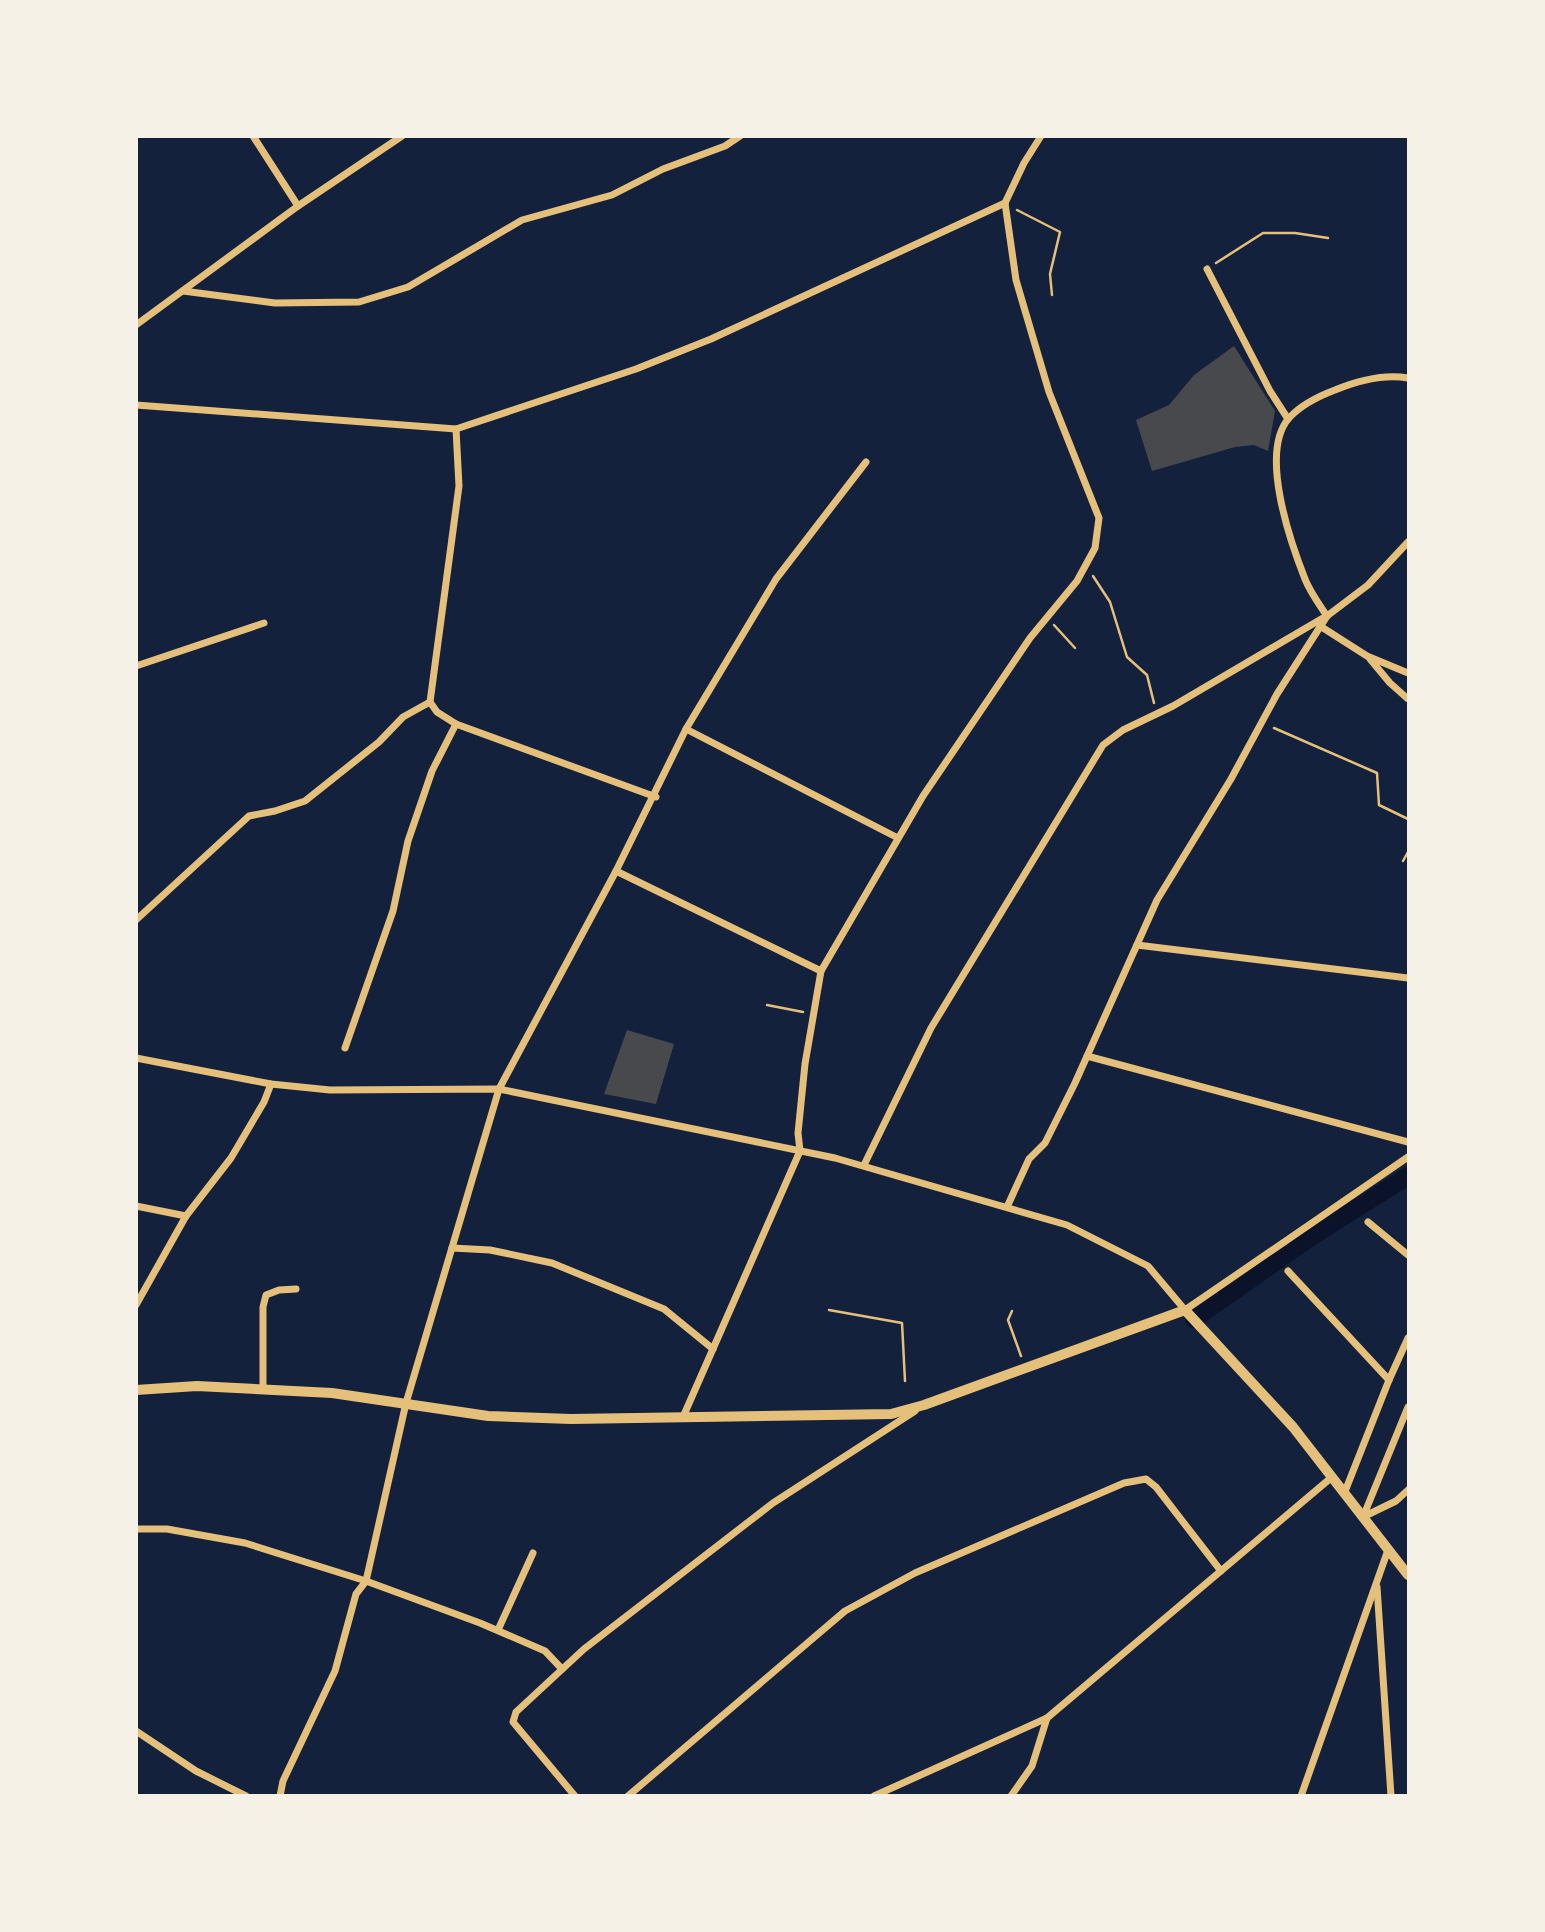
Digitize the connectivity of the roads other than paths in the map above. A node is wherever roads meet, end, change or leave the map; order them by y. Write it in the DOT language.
graph roads {
  1 [pos="253,136"];
  2 [pos="402,136"];
  3 [pos="740,136"];
  4 [pos="1041,136"];
  5 [pos="1005,203"];
  6 [pos="298,206"];
  7 [pos="1207,269"];
  8 [pos="183,291"];
  9 [pos="136,325"];
  10 [pos="1409,378"];
  11 [pos="136,405"];
  12 [pos="1288,419"];
  13 [pos="456,429"];
  14 [pos="866,462"];
  15 [pos="1409,542"];
  16 [pos="1327,616"];
  17 [pos="264,623"];
  18 [pos="1320,625"];
  19 [pos="1367,656"];
  20 [pos="136,666"];
  21 [pos="1409,673"];
  22 [pos="1409,699"];
  23 [pos="430,702"];
  24 [pos="456,724"];
  25 [pos="686,729"];
  26 [pos="657,797"];
  27 [pos="898,838"];
  28 [pos="616,871"];
  29 [pos="136,920"];
  30 [pos="1137,945"];
  31 [pos="821,971"];
  32 [pos="1409,978"];
  33 [pos="345,1048"];
  34 [pos="1087,1056"];
  35 [pos="136,1058"];
  36 [pos="271,1084"];
  37 [pos="499,1088"];
  38 [pos="1409,1142"];
  39 [pos="800,1151"];
  40 [pos="1409,1157"];
  41 [pos="864,1166"];
  42 [pos="136,1206"];
  43 [pos="1007,1207"];
  44 [pos="186,1216"];
  45 [pos="1368,1222"];
  46 [pos="452,1248"];
  47 [pos="1409,1255"];
  48 [pos="1288,1271"];
  49 [pos="296,1289"];
  50 [pos="136,1305"];
  51 [pos="1185,1310"];
  52 [pos="1409,1338"];
  53 [pos="713,1349"];
  54 [pos="1389,1380"];
  55 [pos="263,1389"];
  56 [pos="136,1390"];
  57 [pos="406,1404"];
  58 [pos="924,1405"];
  59 [pos="1409,1406"];
  60 [pos="683,1417"];
  61 [pos="1332,1477"];
  62 [pos="1409,1490"];
  63 [pos="1344,1494"];
  64 [pos="1363,1517"];
  65 [pos="136,1529"];
  66 [pos="1388,1550"];
  67 [pos="533,1553"];
  68 [pos="1221,1571"];
  69 [pos="1409,1575"];
  70 [pos="366,1581"];
  71 [pos="1377,1581"];
  72 [pos="498,1630"];
  73 [pos="562,1668"];
  74 [pos="1047,1718"];
  75 [pos="136,1731"];
  76 [pos="246,1796"];
  77 [pos="280,1796"];
  78 [pos="575,1796"];
  79 [pos="628,1796"];
  80 [pos="874,1796"];
  81 [pos="1011,1796"];
  82 [pos="1301,1796"];
  83 [pos="1391,1796"];
  1 -- 6 [label="street"];
  2 -- 6 [label="street"];
  3 -- 8 [label="street"];
  4 -- 5 [label="street"];
  5 -- 13 [label="street"];
  5 -- 27 [label="street"];
  6 -- 8 [label="street"];
  7 -- 12 [label="street"];
  8 -- 9 [label="street"];
  10 -- 12 [label="street"];
  11 -- 13 [label="street"];
  12 -- 16 [label="street"];
  13 -- 23 [label="street"];
  14 -- 25 [label="street"];
  15 -- 16 [label="street"];
  16 -- 18 [label="street"];
  16 -- 41 [label="street"];
  17 -- 20 [label="street"];
  18 -- 19 [label="street"];
  18 -- 30 [label="street"];
  19 -- 21 [label="street"];
  19 -- 22 [label="street"];
  23 -- 24 [label="street"];
  23 -- 29 [label="street"];
  24 -- 26 [label="street"];
  24 -- 33 [label="street"];
  25 -- 27 [label="street"];
  25 -- 28 [label="street"];
  27 -- 31 [label="street"];
  28 -- 31 [label="street"];
  28 -- 37 [label="street"];
  30 -- 32 [label="street"];
  30 -- 34 [label="street"];
  31 -- 39 [label="street"];
  34 -- 38 [label="street"];
  34 -- 43 [label="street"];
  35 -- 36 [label="street"];
  36 -- 37 [label="street"];
  36 -- 44 [label="street"];
  37 -- 39 [label="street"];
  37 -- 46 [label="street"];
  39 -- 41 [label="street"];
  39 -- 53 [label="street"];
  40 -- 51 [label="street"];
  41 -- 43 [label="street"];
  42 -- 44 [label="street"];
  43 -- 51 [label="street"];
  44 -- 50 [label="street"];
  45 -- 47 [label="street"];
  46 -- 53 [label="street"];
  46 -- 57 [label="street"];
  48 -- 54 [label="street"];
  49 -- 55 [label="street"];
  51 -- 58 [label="main road"];
  51 -- 61 [label="main road"];
  52 -- 54 [label="street"];
  53 -- 60 [label="street"];
  54 -- 63 [label="street"];
  55 -- 56 [label="main road"];
  55 -- 57 [label="main road"];
  57 -- 60 [label="main road"];
  57 -- 70 [label="street"];
  58 -- 60 [label="main road"];
  58 -- 73 [label="street"];
  59 -- 64 [label="street"];
  61 -- 63 [label="main road"];
  61 -- 68 [label="street"];
  62 -- 64 [label="street"];
  63 -- 64 [label="main road"];
  64 -- 66 [label="main road"];
  65 -- 70 [label="street"];
  66 -- 69 [label="main road"];
  66 -- 71 [label="street"];
  67 -- 72 [label="street"];
  68 -- 74 [label="street"];
  68 -- 79 [label="street"];
  70 -- 72 [label="street"];
  70 -- 77 [label="street"];
  71 -- 82 [label="street"];
  71 -- 83 [label="street"];
  72 -- 73 [label="street"];
  73 -- 78 [label="street"];
  74 -- 80 [label="street"];
  74 -- 81 [label="street"];
  75 -- 76 [label="street"];
}
